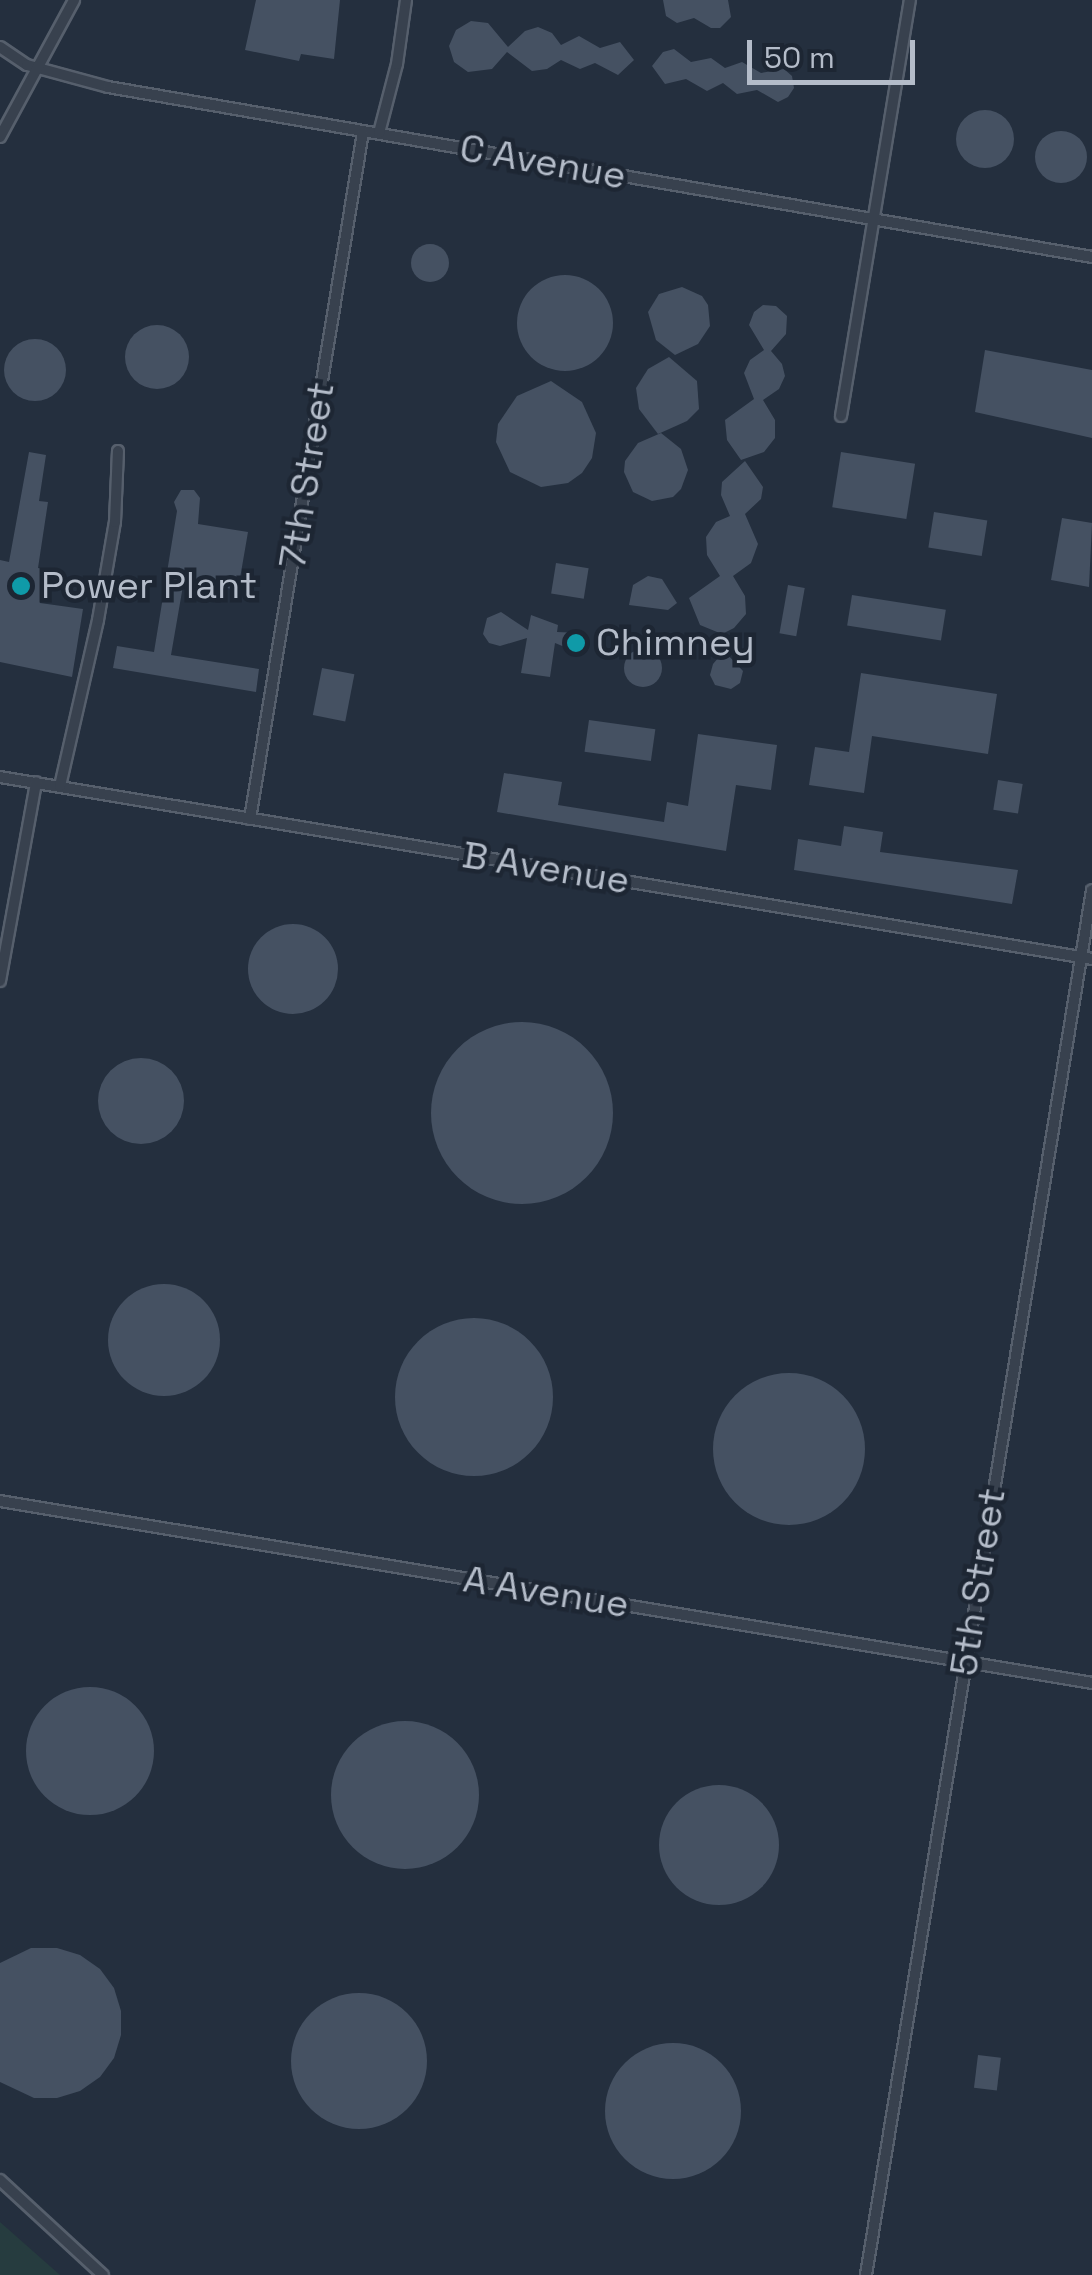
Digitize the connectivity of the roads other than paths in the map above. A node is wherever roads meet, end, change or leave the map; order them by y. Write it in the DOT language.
graph roads {
  1 [pos="74,0"];
  2 [pos="406,0"];
  3 [pos="910,0"];
  4 [pos="0,47"];
  5 [pos="37,68"];
  6 [pos="364,132"];
  7 [pos="380,133"];
  8 [pos="0,138"];
  9 [pos="873,220"];
  10 [pos="1092,256"];
  11 [pos="841,416"];
  12 [pos="118,451"];
  13 [pos="0,776"];
  14 [pos="36,782"];
  15 [pos="60,786"];
  16 [pos="250,819"];
  17 [pos="1092,890"];
  18 [pos="1087,958"];
  19 [pos="0,981"];
  20 [pos="0,1501"];
  21 [pos="964,1662"];
  22 [pos="1092,1683"];
  23 [pos="0,2180"];
  24 [pos="103,2275"];
  25 [pos="866,2275"];
  1 -- 5 [label="lane"];
  2 -- 7 [label="lane"];
  3 -- 9 [label="lane"];
  4 -- 5 [label="lane, C Avenue"];
  5 -- 6 [label="lane, C Avenue"];
  5 -- 8 [label="lane"];
  6 -- 7 [label="lane, C Avenue"];
  6 -- 16 [label="lane, 7th Street"];
  7 -- 9 [label="lane, C Avenue"];
  9 -- 10 [label="lane, C Avenue"];
  9 -- 11 [label="lane"];
  12 -- 15 [label="lane"];
  13 -- 14 [label="lane, B Avenue"];
  14 -- 15 [label="lane, B Avenue"];
  14 -- 19 [label="lane"];
  15 -- 16 [label="lane, B Avenue"];
  16 -- 18 [label="lane, B Avenue"];
  17 -- 18 [label="lane, 5th Street"];
  18 -- 21 [label="lane, 5th Street"];
  20 -- 21 [label="lane, A Avenue"];
  21 -- 22 [label="lane, A Avenue"];
  21 -- 25 [label="lane, 5th Street"];
  23 -- 24 [label="lane"];
}
